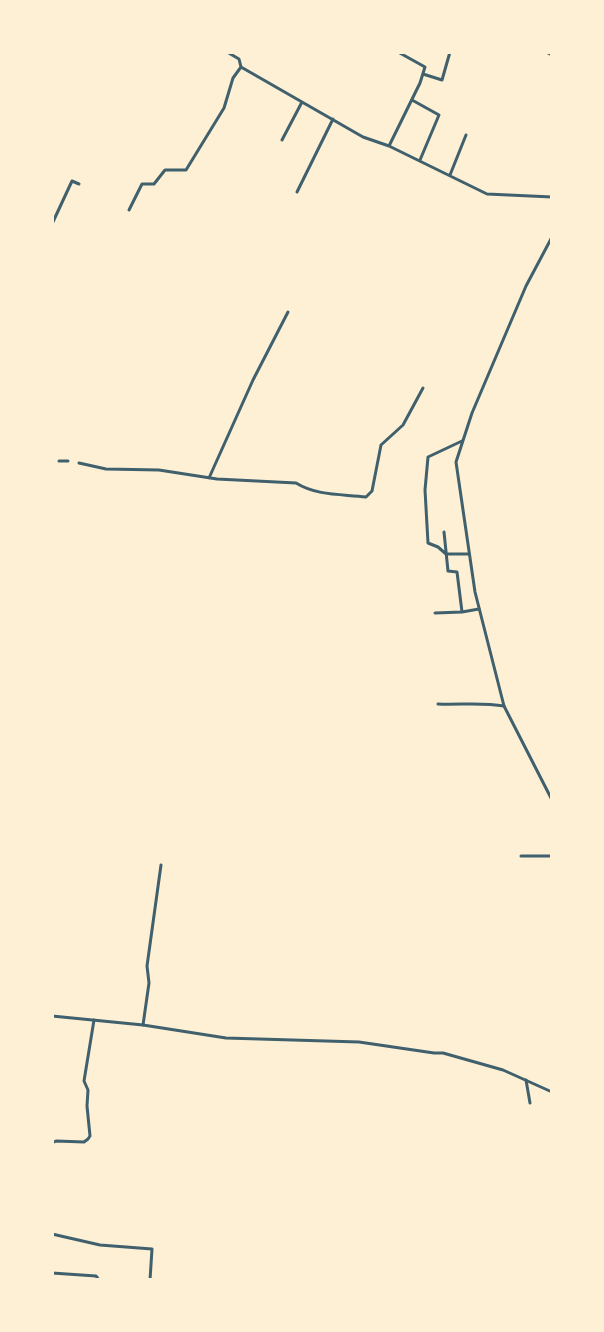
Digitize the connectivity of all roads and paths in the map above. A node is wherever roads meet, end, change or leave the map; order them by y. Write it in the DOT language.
graph roads {
  1 [pos="227,52"];
  2 [pos="398,52"];
  3 [pos="450,52"];
  4 [pos="546,52"];
  5 [pos="552,56"];
  6 [pos="241,67"];
  7 [pos="423,74"];
  8 [pos="412,100"];
  9 [pos="302,102"];
  10 [pos="333,119"];
  11 [pos="466,135"];
  12 [pos="282,140"];
  13 [pos="389,146"];
  14 [pos="420,160"];
  15 [pos="450,175"];
  16 [pos="79,184"];
  17 [pos="297,192"];
  18 [pos="552,197"];
  19 [pos="129,210"];
  20 [pos="52,224"];
  21 [pos="552,237"];
  22 [pos="288,312"];
  23 [pos="423,388"];
  24 [pos="462,441"];
  25 [pos="59,461"];
  26 [pos="68,461"];
  27 [pos="79,463"];
  28 [pos="209,478"];
  29 [pos="444,532"];
  30 [pos="446,554"];
  31 [pos="469,554"];
  32 [pos="479,609"];
  33 [pos="462,612"];
  34 [pos="435,614"];
  35 [pos="438,704"];
  36 [pos="504,706"];
  37 [pos="552,800"];
  38 [pos="521,856"];
  39 [pos="552,856"];
  40 [pos="161,865"];
  41 [pos="52,1016"];
  42 [pos="94,1020"];
  43 [pos="143,1025"];
  44 [pos="526,1080"];
  45 [pos="552,1092"];
  46 [pos="530,1103"];
  47 [pos="52,1143"];
  48 [pos="52,1234"];
  49 [pos="52,1273"];
  50 [pos="99,1280"];
  51 [pos="150,1280"];
  1 -- 6 [label="street"];
  2 -- 7 [label="street"];
  3 -- 7 [label="street"];
  4 -- 5 [label="street"];
  6 -- 9 [label="street"];
  6 -- 19 [label="street"];
  7 -- 8 [label="street"];
  8 -- 13 [label="street"];
  8 -- 14 [label="street"];
  9 -- 10 [label="street"];
  9 -- 12 [label="street"];
  10 -- 13 [label="street"];
  10 -- 17 [label="street"];
  11 -- 15 [label="street"];
  13 -- 14 [label="street"];
  14 -- 15 [label="street"];
  15 -- 18 [label="street"];
  16 -- 20 [label="street"];
  21 -- 24 [label="street"];
  22 -- 28 [label="street"];
  23 -- 28 [label="street"];
  24 -- 30 [label="street"];
  24 -- 31 [label="street"];
  25 -- 26 [label="street"];
  27 -- 28 [label="street"];
  29 -- 30 [label="street"];
  30 -- 31 [label="street"];
  30 -- 33 [label="street"];
  31 -- 32 [label="street"];
  32 -- 33 [label="street"];
  32 -- 36 [label="street"];
  33 -- 34 [label="street"];
  35 -- 36 [label="street"];
  36 -- 37 [label="street"];
  38 -- 39 [label="street"];
  40 -- 43 [label="street"];
  41 -- 42 [label="street"];
  42 -- 43 [label="street"];
  42 -- 47 [label="street"];
  43 -- 44 [label="street"];
  44 -- 45 [label="street"];
  44 -- 46 [label="street"];
  48 -- 51 [label="street"];
  49 -- 50 [label="street"];
}
